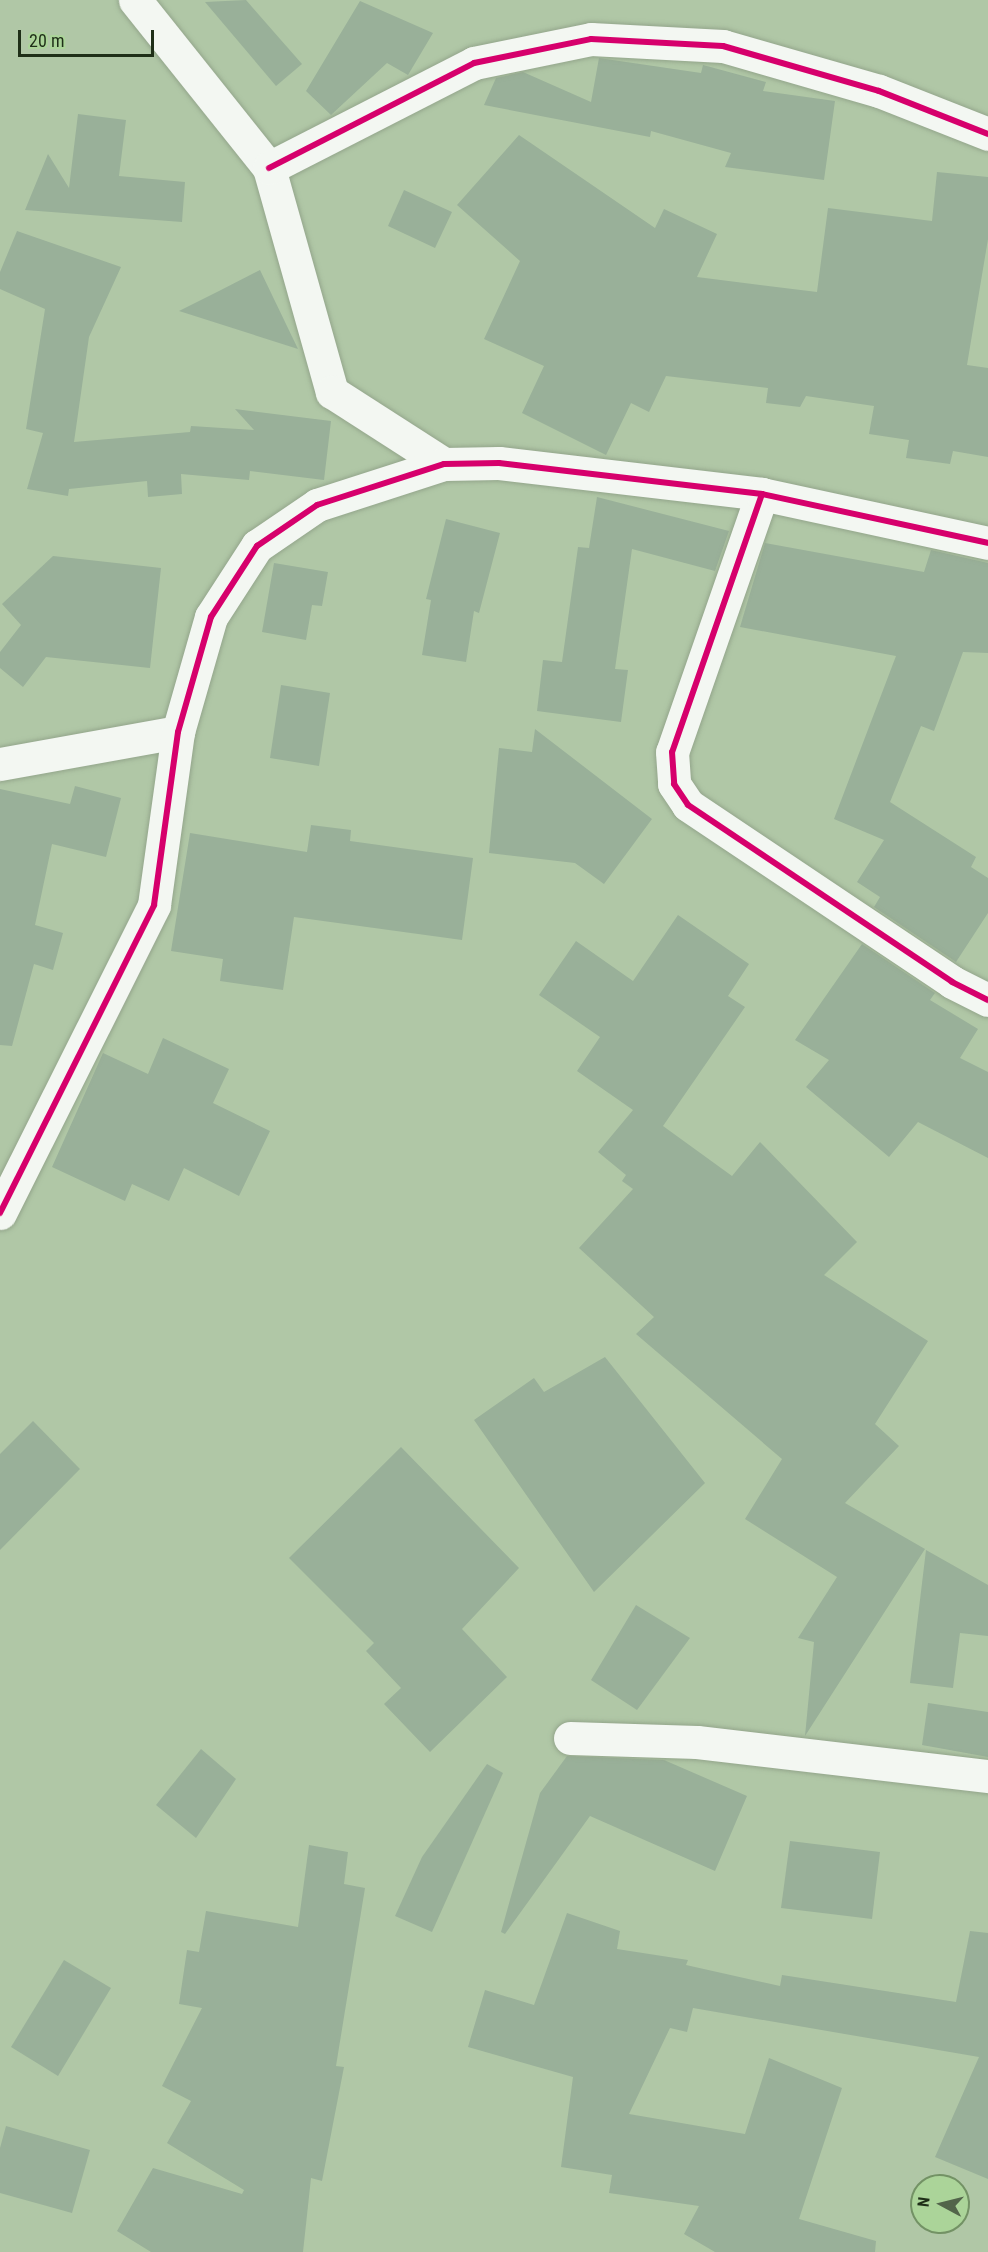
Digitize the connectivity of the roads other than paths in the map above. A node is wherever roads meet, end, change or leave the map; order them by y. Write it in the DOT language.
graph roads {
  1 [pos="135,0"];
  2 [pos="988,134"];
  3 [pos="269,168"];
  4 [pos="444,464"];
  5 [pos="762,494"];
  6 [pos="988,543"];
  7 [pos="177,732"];
  8 [pos="0,764"];
  9 [pos="988,1000"];
  10 [pos="0,1213"];
  11 [pos="570,1738"];
  12 [pos="988,1776"];
  1 -- 3 [label="street"];
  2 -- 3 [label="street"];
  3 -- 4 [label="street"];
  4 -- 5 [label="street"];
  4 -- 7 [label="street"];
  5 -- 6 [label="street"];
  5 -- 9 [label="street"];
  7 -- 8 [label="street"];
  7 -- 10 [label="street"];
  11 -- 12 [label="street"];
}
